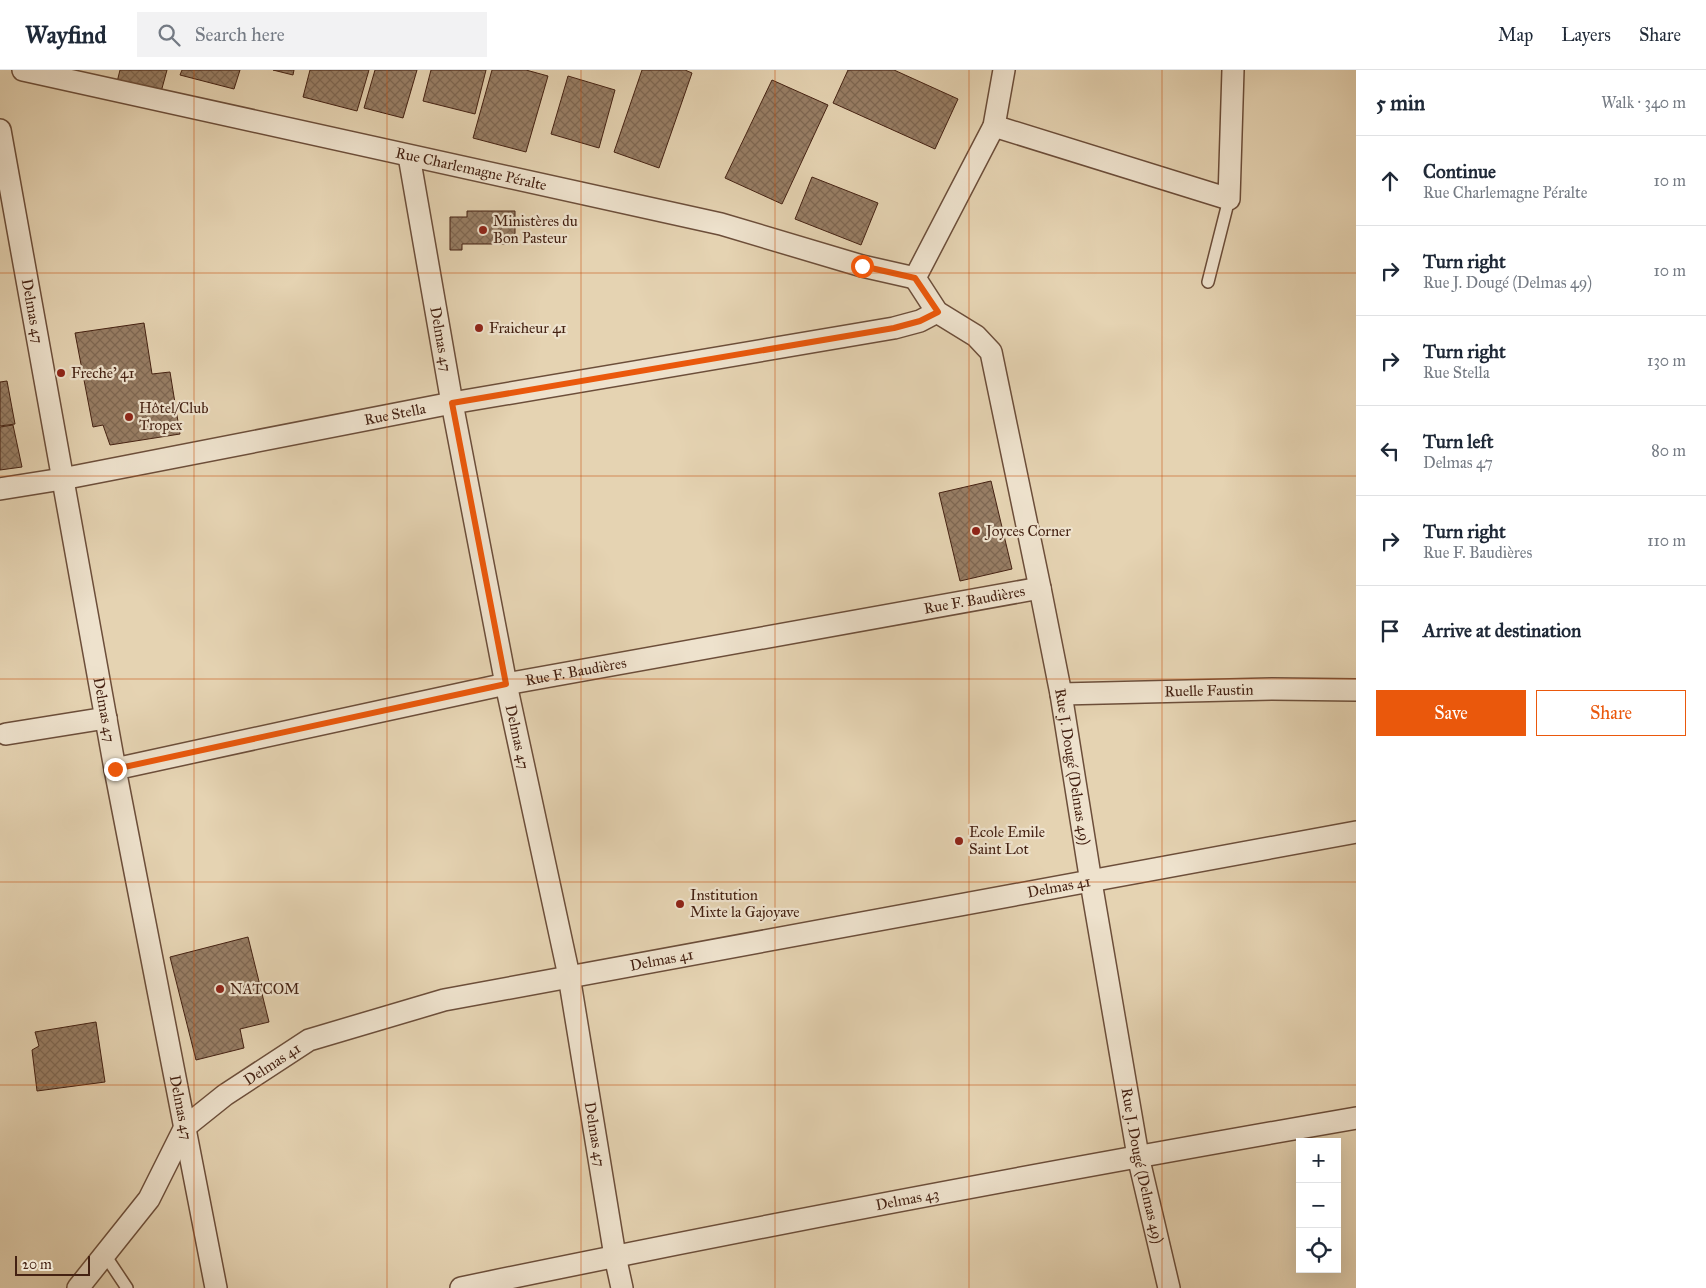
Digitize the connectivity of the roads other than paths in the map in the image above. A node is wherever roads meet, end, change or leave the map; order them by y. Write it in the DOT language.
graph roads {
  1 [pos="23,70"];
  2 [pos="1004,70"];
  3 [pos="1233,70"];
  4 [pos="994,126"];
  5 [pos="0,130"];
  6 [pos="409,156"];
  7 [pos="1229,198"];
  8 [pos="915,278"];
  9 [pos="1208,282"];
  10 [pos="938,312"];
  11 [pos="452,403"];
  12 [pos="62,479"];
  13 [pos="0,489"];
  14 [pos="1040,588"];
  15 [pos="506,684"];
  16 [pos="1356,690"];
  17 [pos="1061,694"];
  18 [pos="106,718"];
  19 [pos="6,734"];
  20 [pos="115,769"];
  21 [pos="1356,832"];
  22 [pos="1091,882"];
  23 [pos="569,976"];
  24 [pos="1356,1118"];
  25 [pos="186,1127"];
  26 [pos="1138,1156"];
  27 [pos="105,1255"];
  28 [pos="615,1256"];
  29 [pos="78,1288"];
  30 [pos="126,1288"];
  31 [pos="216,1288"];
  32 [pos="461,1288"];
  33 [pos="622,1288"];
  34 [pos="1169,1288"];
  1 -- 6 [label="street, Rue Charlemagne Péralte"];
  2 -- 4 [label="street"];
  3 -- 7 [label="street"];
  4 -- 7 [label="street"];
  4 -- 8 [label="street"];
  5 -- 12 [label="street, Delmas 47"];
  6 -- 8 [label="street, Rue Charlemagne Péralte"];
  6 -- 11 [label="street, Delmas 47"];
  7 -- 9 [label="lane"];
  8 -- 10 [label="street, Rue J. Dougé (Delmas 49)"];
  10 -- 11 [label="street, Rue Stella"];
  10 -- 14 [label="street, Rue J. Dougé (Delmas 49)"];
  11 -- 12 [label="street, Rue Stella"];
  11 -- 15 [label="street, Delmas 47"];
  12 -- 13 [label="street, Rue Stella"];
  12 -- 18 [label="street, Delmas 47"];
  14 -- 15 [label="street, Rue F. Baudières"];
  14 -- 17 [label="street, Rue J. Dougé (Delmas 49)"];
  15 -- 20 [label="street, Rue F. Baudières"];
  15 -- 23 [label="street, Delmas 47"];
  16 -- 17 [label="street, Ruelle Faustin"];
  17 -- 22 [label="street, Rue J. Dougé (Delmas 49)"];
  18 -- 19 [label="street"];
  18 -- 20 [label="street, Delmas 47"];
  20 -- 25 [label="street, Delmas 47"];
  21 -- 22 [label="street, Delmas 41"];
  22 -- 23 [label="street, Delmas 41"];
  22 -- 26 [label="street, Rue J. Dougé (Delmas 49)"];
  23 -- 25 [label="street, Delmas 41"];
  23 -- 28 [label="street, Delmas 47"];
  24 -- 26 [label="street, Delmas 43"];
  25 -- 27 [label="street, Delmas 41"];
  25 -- 31 [label="street, Delmas 47"];
  26 -- 28 [label="street, Delmas 43"];
  26 -- 34 [label="street, Rue J. Dougé (Delmas 49)"];
  27 -- 29 [label="street, Delmas 41"];
  27 -- 30 [label="lane"];
  28 -- 32 [label="street, Delmas 43"];
  28 -- 33 [label="street, Delmas 47"];
}
